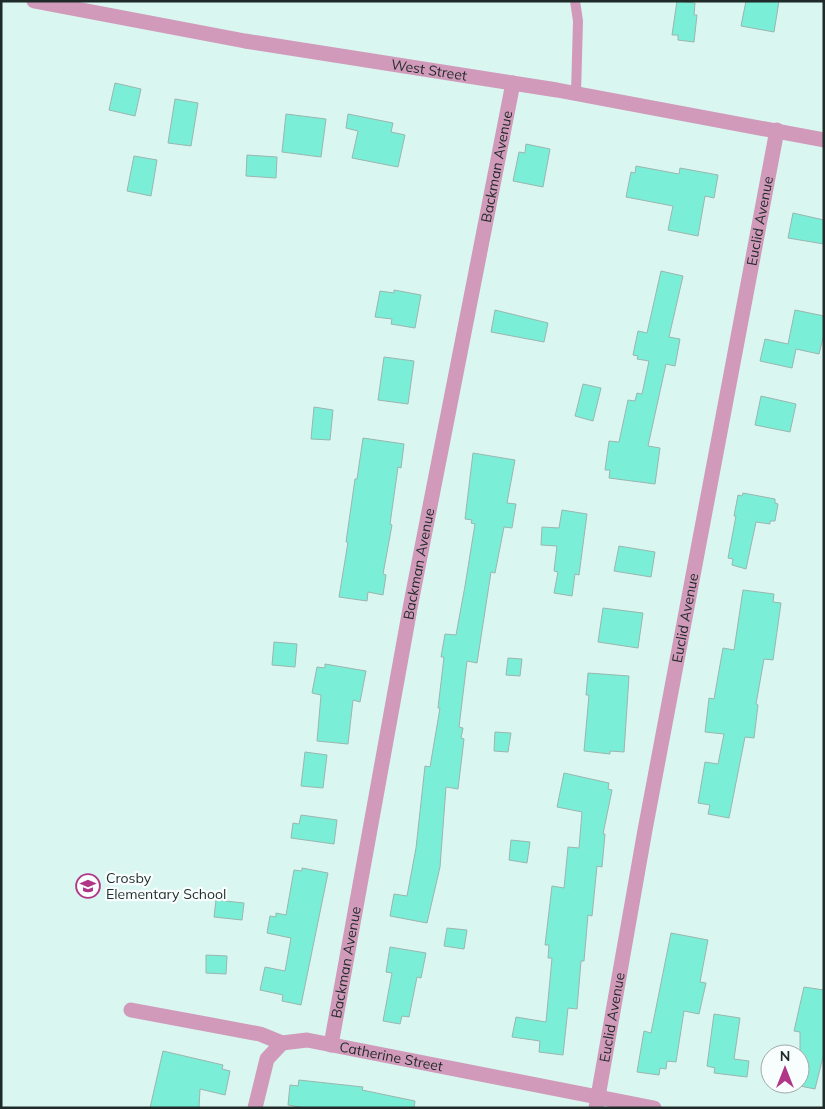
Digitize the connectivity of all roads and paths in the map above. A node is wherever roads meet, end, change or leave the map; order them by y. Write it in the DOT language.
graph roads {
  1 [pos="34,1"];
  2 [pos="575,1"];
  3 [pos="513,83"];
  4 [pos="576,93"];
  5 [pos="776,130"];
  6 [pos="824,140"];
  7 [pos="131,1010"];
  8 [pos="282,1043"];
  9 [pos="331,1045"];
  10 [pos="597,1103"];
  11 [pos="255,1108"];
  12 [pos="654,1108"];
  1 -- 3 [label="street, West Street"];
  2 -- 4 [label="lane"];
  3 -- 4 [label="street, West Street"];
  3 -- 9 [label="street, Backman Avenue"];
  4 -- 5 [label="street, West Street"];
  5 -- 6 [label="street, West Street"];
  5 -- 10 [label="street, Euclid Avenue"];
  7 -- 8 [label="street, Catherine Street"];
  8 -- 9 [label="street, Catherine Street"];
  8 -- 11 [label="street"];
  9 -- 10 [label="street, Catherine Street"];
  10 -- 12 [label="street, Catherine Street"];
}
